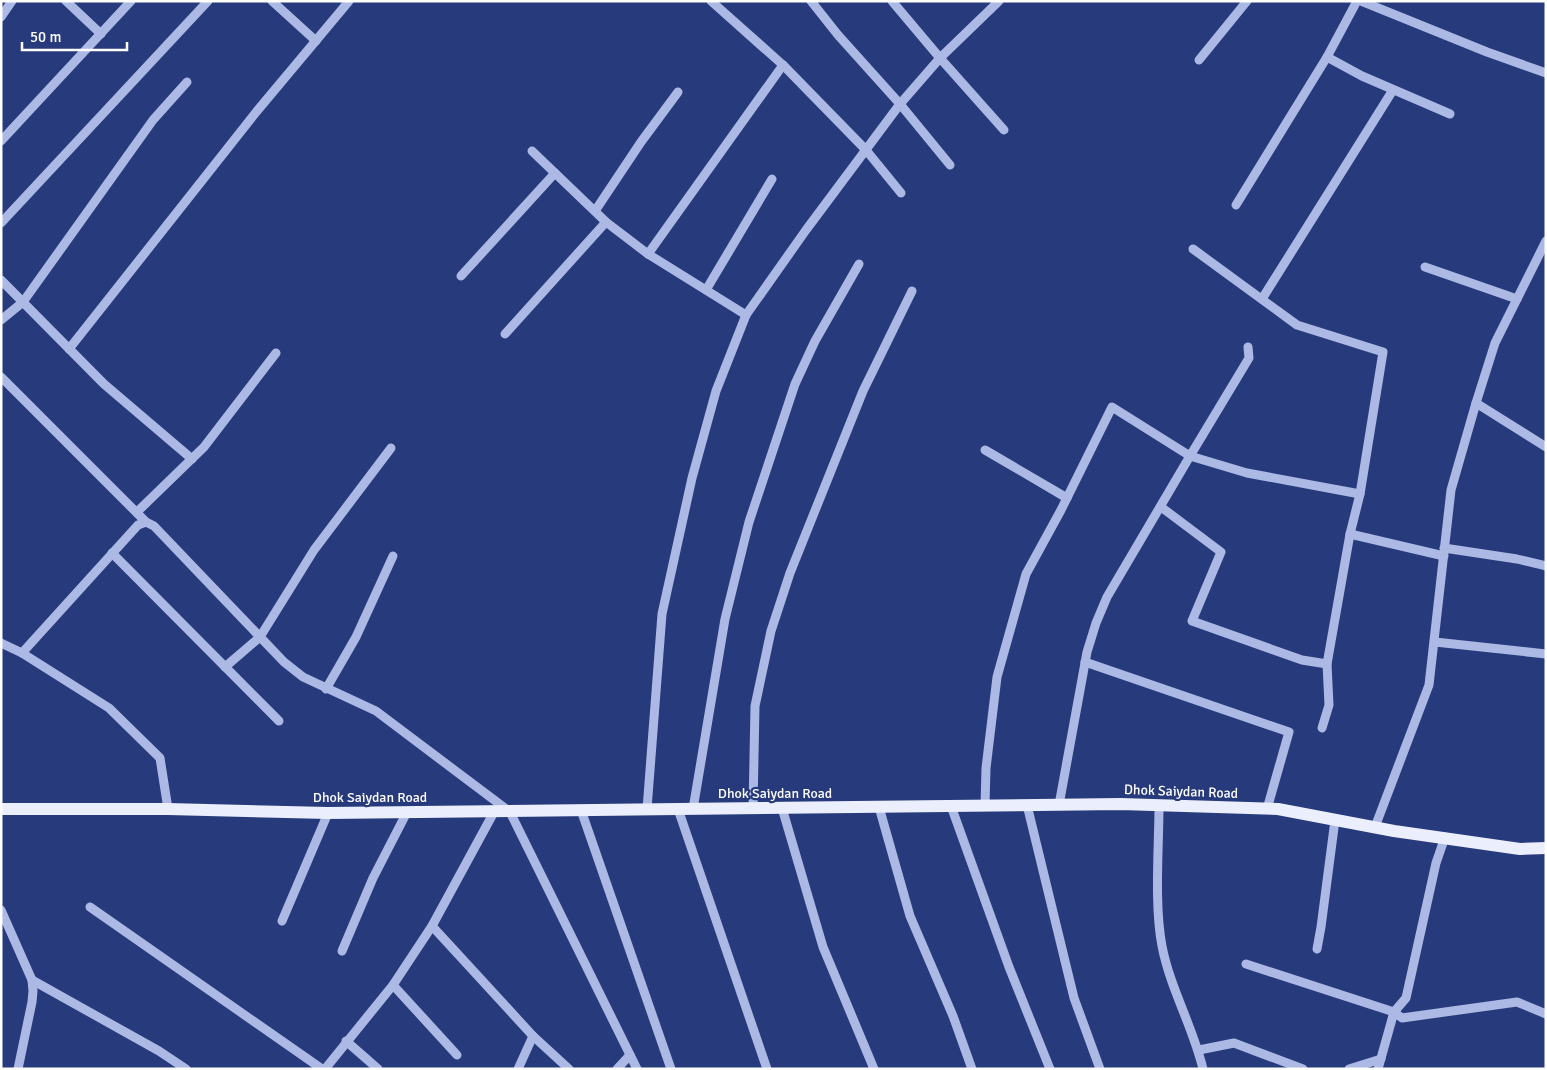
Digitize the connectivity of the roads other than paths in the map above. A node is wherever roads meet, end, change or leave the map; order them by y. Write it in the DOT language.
graph roads {
  1 [pos="12,1"];
  2 [pos="66,1"];
  3 [pos="131,1"];
  4 [pos="208,1"];
  5 [pos="272,1"];
  6 [pos="350,1"];
  7 [pos="711,1"];
  8 [pos="811,1"];
  9 [pos="892,1"];
  10 [pos="999,1"];
  11 [pos="1246,1"];
  12 [pos="1359,1"];
  13 [pos="1,17"];
  14 [pos="101,34"];
  15 [pos="316,41"];
  16 [pos="1328,56"];
  17 [pos="940,58"];
  18 [pos="1199,60"];
  19 [pos="783,65"];
  20 [pos="1546,73"];
  21 [pos="187,82"];
  22 [pos="1393,90"];
  23 [pos="678,92"];
  24 [pos="900,104"];
  25 [pos="1450,114"];
  26 [pos="1004,130"];
  27 [pos="1,141"];
  28 [pos="866,150"];
  29 [pos="532,152"];
  30 [pos="950,165"];
  31 [pos="556,173"];
  32 [pos="772,179"];
  33 [pos="901,193"];
  34 [pos="1236,205"];
  35 [pos="596,211"];
  36 [pos="606,222"];
  37 [pos="1,223"];
  38 [pos="1546,241"];
  39 [pos="1194,249"];
  40 [pos="648,254"];
  41 [pos="859,264"];
  42 [pos="1425,267"];
  43 [pos="461,276"];
  44 [pos="1,280"];
  45 [pos="706,290"];
  46 [pos="912,291"];
  47 [pos="1262,299"];
  48 [pos="1517,299"];
  49 [pos="23,302"];
  50 [pos="746,315"];
  51 [pos="1,320"];
  52 [pos="504,334"];
  53 [pos="1248,347"];
  54 [pos="69,349"];
  55 [pos="276,353"];
  56 [pos="1,377"];
  57 [pos="1476,403"];
  58 [pos="1546,447"];
  59 [pos="391,448"];
  60 [pos="985,450"];
  61 [pos="1190,456"];
  62 [pos="192,458"];
  63 [pos="1360,494"];
  64 [pos="1067,498"];
  65 [pos="1161,507"];
  66 [pos="137,512"];
  67 [pos="146,522"];
  68 [pos="1350,534"];
  69 [pos="1444,552"];
  70 [pos="112,553"];
  71 [pos="393,556"];
  72 [pos="1546,566"];
  73 [pos="260,637"];
  74 [pos="1434,642"];
  75 [pos="1,643"];
  76 [pos="22,653"];
  77 [pos="1546,654"];
  78 [pos="1085,662"];
  79 [pos="1327,664"];
  80 [pos="225,666"];
  81 [pos="326,689"];
  82 [pos="280,721"];
  83 [pos="1322,728"];
  84 [pos="985,805"];
  85 [pos="1027,805"];
  86 [pos="1059,805"];
  87 [pos="1159,805"];
  88 [pos="951,806"];
  89 [pos="879,807"];
  90 [pos="754,808"];
  91 [pos="782,808"];
  92 [pos="1,809"];
  93 [pos="168,809"];
  94 [pos="647,809"];
  95 [pos="678,809"];
  96 [pos="693,809"];
  97 [pos="1267,809"];
  98 [pos="581,810"];
  99 [pos="407,812"];
  100 [pos="494,812"];
  101 [pos="510,812"];
  102 [pos="328,813"];
  103 [pos="1335,820"];
  104 [pos="1375,827"];
  105 [pos="1445,837"];
  106 [pos="1546,848"];
  107 [pos="90,907"];
  108 [pos="1,910"];
  109 [pos="282,921"];
  110 [pos="432,926"];
  111 [pos="1317,949"];
  112 [pos="342,951"];
  113 [pos="1246,964"];
  114 [pos="32,980"];
  115 [pos="393,985"];
  116 [pos="1394,1012"];
  117 [pos="1546,1014"];
  118 [pos="534,1036"];
  119 [pos="346,1041"];
  120 [pos="1198,1050"];
  121 [pos="457,1055"];
  122 [pos="630,1055"];
  123 [pos="1381,1059"];
  124 [pos="18,1069"];
  125 [pos="186,1069"];
  126 [pos="323,1069"];
  127 [pos="378,1069"];
  128 [pos="518,1069"];
  129 [pos="570,1069"];
  130 [pos="617,1069"];
  131 [pos="637,1069"];
  132 [pos="671,1069"];
  133 [pos="767,1069"];
  134 [pos="874,1069"];
  135 [pos="972,1069"];
  136 [pos="1050,1069"];
  137 [pos="1100,1069"];
  138 [pos="1203,1069"];
  139 [pos="1303,1069"];
  140 [pos="1349,1069"];
  141 [pos="1378,1069"];
  1 -- 13 [label="street"];
  2 -- 14 [label="street"];
  3 -- 14 [label="street"];
  4 -- 37 [label="street"];
  5 -- 15 [label="street"];
  6 -- 15 [label="street"];
  7 -- 19 [label="street"];
  8 -- 24 [label="street"];
  9 -- 17 [label="street"];
  10 -- 17 [label="street"];
  11 -- 18 [label="street"];
  12 -- 16 [label="street"];
  12 -- 20 [label="street"];
  14 -- 27 [label="street"];
  15 -- 54 [label="street"];
  16 -- 22 [label="street"];
  16 -- 34 [label="street"];
  17 -- 24 [label="street"];
  17 -- 26 [label="street"];
  19 -- 28 [label="street"];
  19 -- 40 [label="street"];
  21 -- 49 [label="street"];
  22 -- 25 [label="street"];
  22 -- 47 [label="street"];
  23 -- 35 [label="street"];
  24 -- 28 [label="street"];
  24 -- 30 [label="street"];
  28 -- 33 [label="street"];
  28 -- 50 [label="street"];
  29 -- 31 [label="street"];
  31 -- 35 [label="street"];
  31 -- 43 [label="street"];
  32 -- 45 [label="street"];
  35 -- 36 [label="street"];
  36 -- 40 [label="street"];
  36 -- 52 [label="street"];
  38 -- 48 [label="street"];
  39 -- 47 [label="street"];
  40 -- 45 [label="street"];
  41 -- 96 [label="street"];
  42 -- 48 [label="street"];
  44 -- 49 [label="street"];
  45 -- 50 [label="street"];
  46 -- 90 [label="street"];
  47 -- 63 [label="street"];
  48 -- 57 [label="street"];
  49 -- 51 [label="street"];
  49 -- 54 [label="street"];
  50 -- 94 [label="street"];
  53 -- 61 [label="street"];
  54 -- 62 [label="street"];
  55 -- 62 [label="street"];
  56 -- 66 [label="street"];
  57 -- 58 [label="street"];
  57 -- 69 [label="street"];
  59 -- 73 [label="street"];
  60 -- 64 [label="street"];
  61 -- 63 [label="street"];
  61 -- 64 [label="street"];
  61 -- 65 [label="street"];
  62 -- 66 [label="street"];
  63 -- 68 [label="street"];
  64 -- 84 [label="street"];
  65 -- 78 [label="street"];
  65 -- 79 [label="street"];
  66 -- 67 [label="street"];
  67 -- 70 [label="street"];
  67 -- 73 [label="street"];
  68 -- 69 [label="street"];
  68 -- 79 [label="street"];
  69 -- 72 [label="street"];
  69 -- 74 [label="street"];
  70 -- 76 [label="street"];
  70 -- 80 [label="street"];
  71 -- 81 [label="street"];
  73 -- 80 [label="street"];
  73 -- 81 [label="street"];
  74 -- 77 [label="street"];
  74 -- 104 [label="street"];
  75 -- 76 [label="street"];
  76 -- 93 [label="street"];
  78 -- 86 [label="street"];
  78 -- 97 [label="street"];
  79 -- 83 [label="street"];
  80 -- 82 [label="street"];
  81 -- 101 [label="street"];
  84 -- 85 [label="main road, Dhok Saiydan Road"];
  84 -- 88 [label="main road, Dhok Saiydan Road"];
  85 -- 86 [label="main road, Dhok Saiydan Road"];
  85 -- 137 [label="street"];
  86 -- 87 [label="main road, Dhok Saiydan Road"];
  87 -- 97 [label="main road, Dhok Saiydan Road"];
  87 -- 120 [label="street"];
  88 -- 89 [label="main road, Dhok Saiydan Road"];
  88 -- 136 [label="street"];
  89 -- 91 [label="main road, Dhok Saiydan Road"];
  89 -- 135 [label="street"];
  90 -- 91 [label="main road, Dhok Saiydan Road"];
  90 -- 96 [label="main road, Dhok Saiydan Road"];
  91 -- 134 [label="street"];
  92 -- 93 [label="main road, Dhok Saiydan Road"];
  93 -- 102 [label="main road, Dhok Saiydan Road"];
  94 -- 95 [label="main road, Dhok Saiydan Road"];
  94 -- 98 [label="main road, Dhok Saiydan Road"];
  95 -- 96 [label="main road, Dhok Saiydan Road"];
  95 -- 133 [label="street"];
  97 -- 103 [label="main road, Dhok Saiydan Road"];
  98 -- 101 [label="main road, Dhok Saiydan Road"];
  98 -- 132 [label="street"];
  99 -- 100 [label="main road, Dhok Saiydan Road"];
  99 -- 102 [label="main road, Dhok Saiydan Road"];
  99 -- 112 [label="street"];
  100 -- 101 [label="main road, Dhok Saiydan Road"];
  100 -- 110 [label="street"];
  101 -- 122 [label="street"];
  102 -- 109 [label="street"];
  103 -- 104 [label="main road, Dhok Saiydan Road"];
  103 -- 111 [label="street"];
  104 -- 105 [label="main road, Dhok Saiydan Road"];
  105 -- 106 [label="main road, Dhok Saiydan Road"];
  105 -- 116 [label="street"];
  107 -- 126 [label="street"];
  108 -- 114 [label="street"];
  110 -- 115 [label="street"];
  110 -- 118 [label="street"];
  113 -- 116 [label="street"];
  114 -- 124 [label="street"];
  114 -- 125 [label="street"];
  115 -- 119 [label="street"];
  115 -- 121 [label="street"];
  116 -- 117 [label="street"];
  116 -- 123 [label="street"];
  118 -- 128 [label="street"];
  118 -- 129 [label="street"];
  119 -- 126 [label="street"];
  119 -- 127 [label="street"];
  120 -- 138 [label="street"];
  120 -- 139 [label="street"];
  122 -- 130 [label="street"];
  122 -- 131 [label="street"];
  123 -- 140 [label="street"];
  123 -- 141 [label="street"];
}
